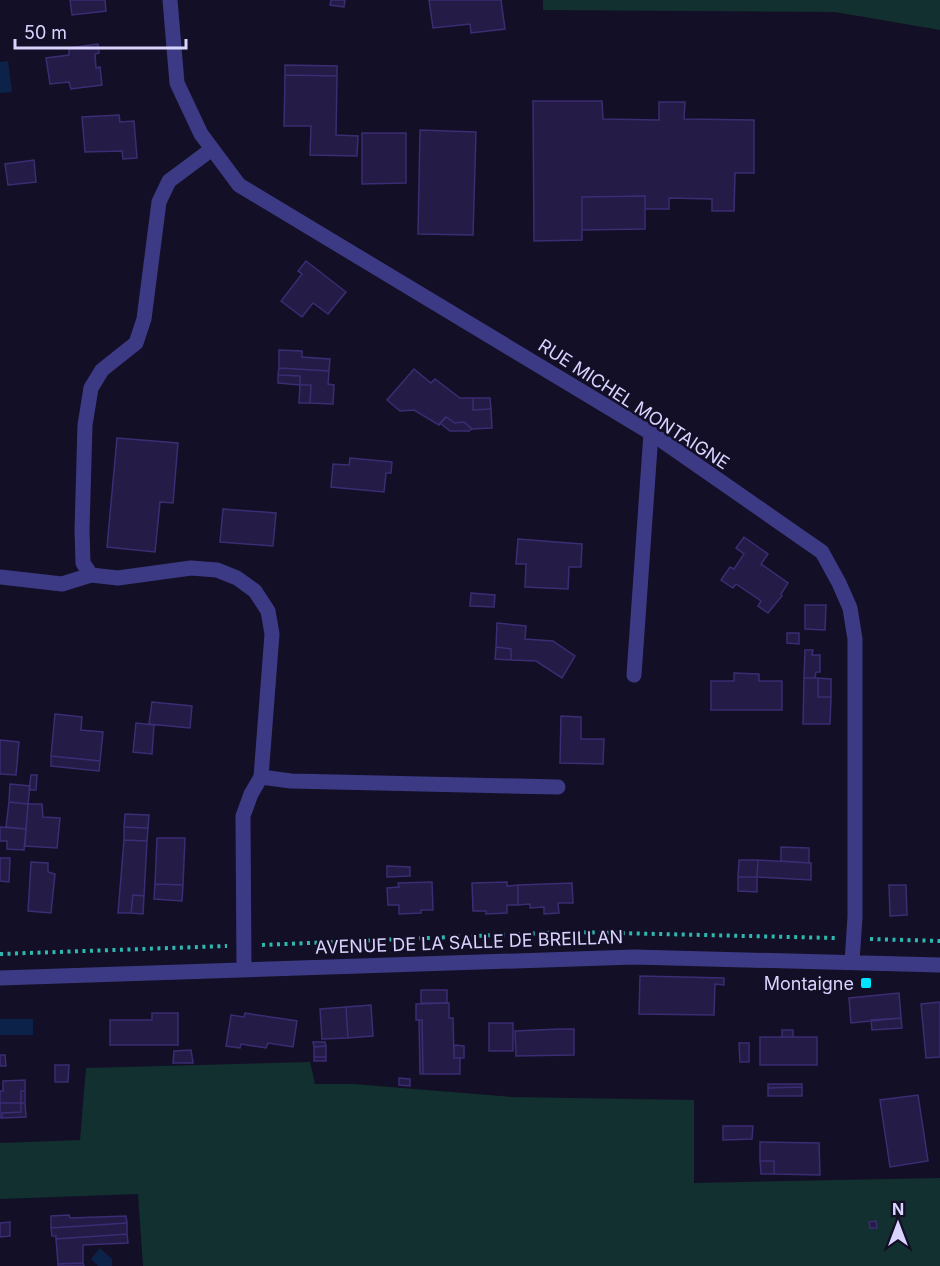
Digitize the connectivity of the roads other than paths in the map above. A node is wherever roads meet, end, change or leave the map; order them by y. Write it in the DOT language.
graph roads {
  1 [pos="170,0"];
  2 [pos="212,149"];
  3 [pos="651,433"];
  4 [pos="91,575"];
  5 [pos="0,577"];
  6 [pos="634,675"];
  7 [pos="261,777"];
  8 [pos="558,787"];
  9 [pos="852,962"];
  10 [pos="940,965"];
  11 [pos="244,969"];
  12 [pos="0,978"];
  1 -- 2 [label="street, RUE MICHEL MONTAIGNE"];
  2 -- 3 [label="street, RUE MICHEL MONTAIGNE"];
  2 -- 4 [label="street"];
  3 -- 6 [label="street"];
  3 -- 9 [label="street, RUE MICHEL MONTAIGNE"];
  4 -- 5 [label="street"];
  4 -- 7 [label="street"];
  7 -- 8 [label="street"];
  7 -- 11 [label="street"];
  9 -- 10 [label="street, AVENUE DE LA SALLE DE BREILLAN"];
  9 -- 11 [label="street, AVENUE DE LA SALLE DE BREILLAN"];
  11 -- 12 [label="street, AVENUE DE LA SALLE DE BREILLAN"];
}
